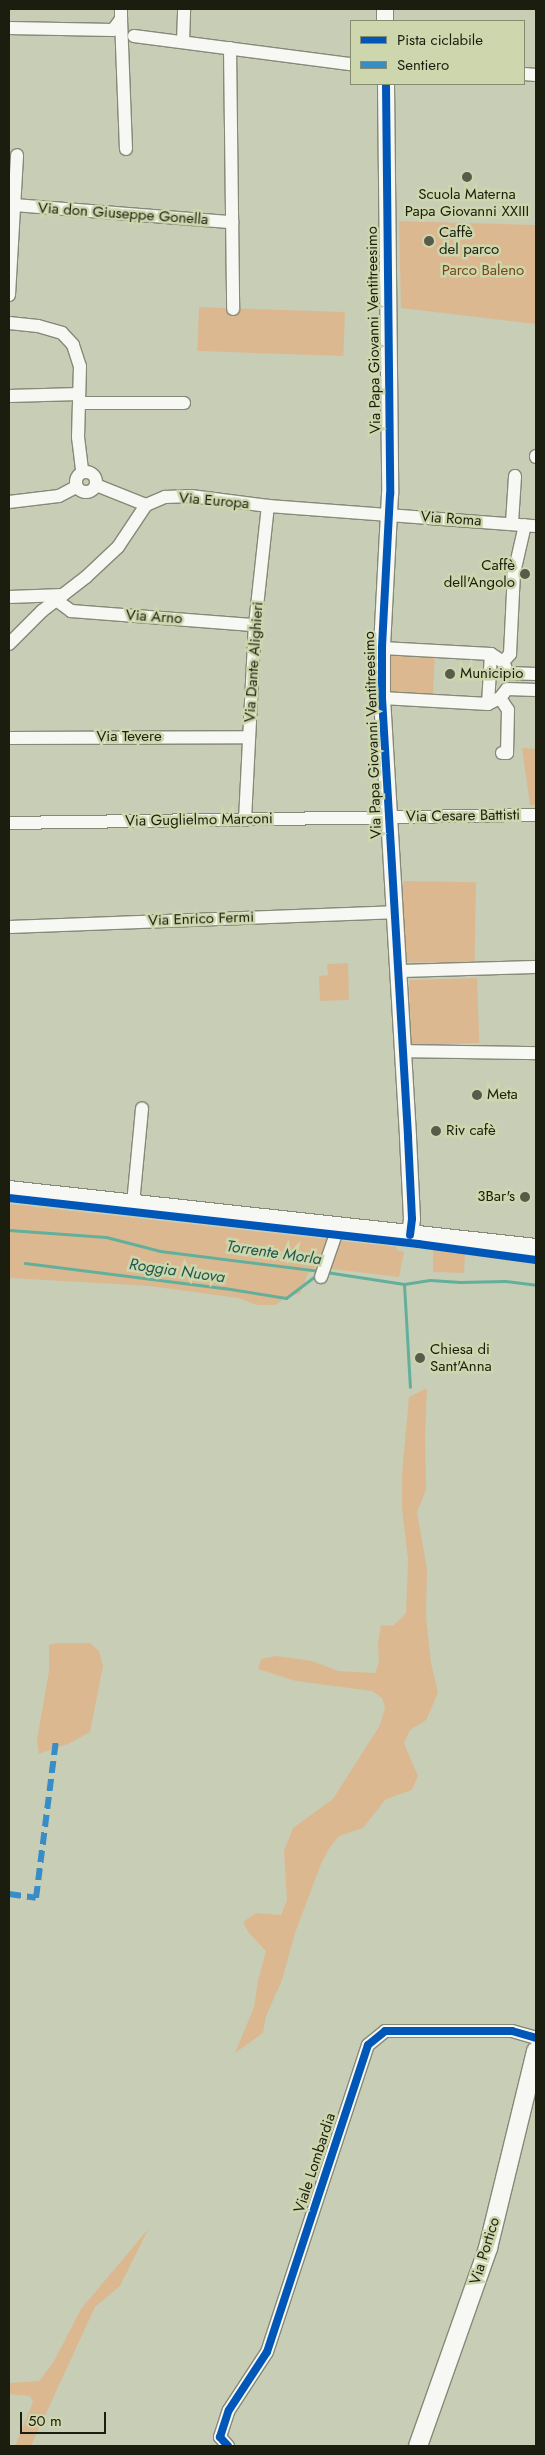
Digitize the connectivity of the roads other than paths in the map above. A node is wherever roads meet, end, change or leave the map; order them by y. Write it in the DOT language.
graph roads {
  1 [pos="184,9"];
  2 [pos="121,14"];
  3 [pos="9,28"];
  4 [pos="134,36"];
  5 [pos="183,42"];
  6 [pos="230,48"];
  7 [pos="350,64"];
  8 [pos="386,85"];
  9 [pos="126,148"];
  10 [pos="17,155"];
  11 [pos="14,206"];
  12 [pos="232,222"];
  13 [pos="9,295"];
  14 [pos="233,309"];
  15 [pos="9,323"];
  16 [pos="9,396"];
  17 [pos="79,399"];
  18 [pos="184,403"];
  19 [pos="82,472"];
  20 [pos="515,476"];
  21 [pos="96,485"];
  22 [pos="76,487"];
  23 [pos="9,502"];
  24 [pos="146,506"];
  25 [pos="268,506"];
  26 [pos="390,515"];
  27 [pos="524,525"];
  28 [pos="9,597"];
  29 [pos="60,597"];
  30 [pos="256,625"];
  31 [pos="9,644"];
  32 [pos="382,648"];
  33 [pos="491,654"];
  34 [pos="506,668"];
  35 [pos="536,674"];
  36 [pos="536,690"];
  37 [pos="503,693"];
  38 [pos="382,698"];
  39 [pos="488,704"];
  40 [pos="249,736"];
  41 [pos="9,738"];
  42 [pos="502,753"];
  43 [pos="536,815"];
  44 [pos="389,817"];
  45 [pos="245,820"];
  46 [pos="9,824"];
  47 [pos="394,912"];
  48 [pos="9,927"];
  49 [pos="536,967"];
  50 [pos="398,971"];
  51 [pos="403,1051"];
  52 [pos="536,1053"];
  53 [pos="142,1108"];
  54 [pos="9,1190"];
  55 [pos="133,1204"];
  56 [pos="338,1228"];
  57 [pos="410,1235"];
  58 [pos="536,1248"];
  59 [pos="321,1278"];
  60 [pos="536,2038"];
  61 [pos="536,2051"];
  62 [pos="228,2446"];
  63 [pos="418,2446"];
  1 -- 5 [label="street"];
  2 -- 3 [label="street"];
  2 -- 9 [label="street"];
  4 -- 5 [label="street"];
  5 -- 6 [label="street"];
  6 -- 7 [label="street"];
  6 -- 12 [label="street"];
  8 -- 26 [label="street, Via Papa Giovanni Ventitreesimo"];
  10 -- 11 [label="street"];
  11 -- 12 [label="street, Via don Giuseppe Gonella"];
  11 -- 13 [label="street"];
  12 -- 14 [label="street"];
  15 -- 17 [label="street"];
  16 -- 17 [label="street"];
  17 -- 18 [label="street"];
  17 -- 19 [label="street"];
  19 -- 21 [label="street"];
  19 -- 22 [label="street"];
  20 -- 27 [label="street"];
  21 -- 22 [label="street"];
  21 -- 24 [label="street"];
  22 -- 23 [label="street"];
  24 -- 25 [label="street, Via Europa"];
  24 -- 29 [label="street"];
  25 -- 26 [label="street, Via Europa"];
  25 -- 30 [label="street, Via Dante Alighieri"];
  26 -- 27 [label="street, Via Roma"];
  26 -- 32 [label="street, Via Papa Giovanni Ventitreesimo"];
  27 -- 34 [label="street"];
  28 -- 29 [label="street"];
  29 -- 30 [label="street, Via Arno"];
  29 -- 31 [label="street"];
  30 -- 40 [label="street, Via Dante Alighieri"];
  32 -- 33 [label="street"];
  32 -- 38 [label="street, Via Papa Giovanni Ventitreesimo"];
  33 -- 34 [label="street"];
  33 -- 39 [label="street"];
  34 -- 35 [label="street"];
  34 -- 37 [label="street"];
  36 -- 37 [label="street"];
  37 -- 39 [label="street"];
  37 -- 42 [label="street"];
  38 -- 39 [label="street"];
  38 -- 44 [label="street, Via Papa Giovanni Ventitreesimo"];
  40 -- 41 [label="street, Via Tevere"];
  40 -- 45 [label="street, Via Dante Alighieri"];
  43 -- 44 [label="street, Via Cesare Battisti"];
  44 -- 45 [label="street, Via Guglielmo Marconi"];
  44 -- 47 [label="street, Via Papa Giovanni Ventitreesimo"];
  45 -- 46 [label="street, Via Guglielmo Marconi"];
  47 -- 48 [label="street, Via Enrico Fermi"];
  47 -- 50 [label="street, Via Papa Giovanni Ventitreesimo"];
  49 -- 50 [label="street"];
  50 -- 51 [label="street, Via Papa Giovanni Ventitreesimo"];
  51 -- 52 [label="street"];
  51 -- 57 [label="street, Via Papa Giovanni Ventitreesimo"];
  53 -- 55 [label="street"];
  54 -- 55 [label="main road"];
  55 -- 56 [label="main road"];
  56 -- 57 [label="main road"];
  56 -- 59 [label="street"];
  57 -- 58 [label="main road"];
  60 -- 62 [label="street, Viale Lombardia"];
  61 -- 63 [label="main road, Via Portico"];
}
